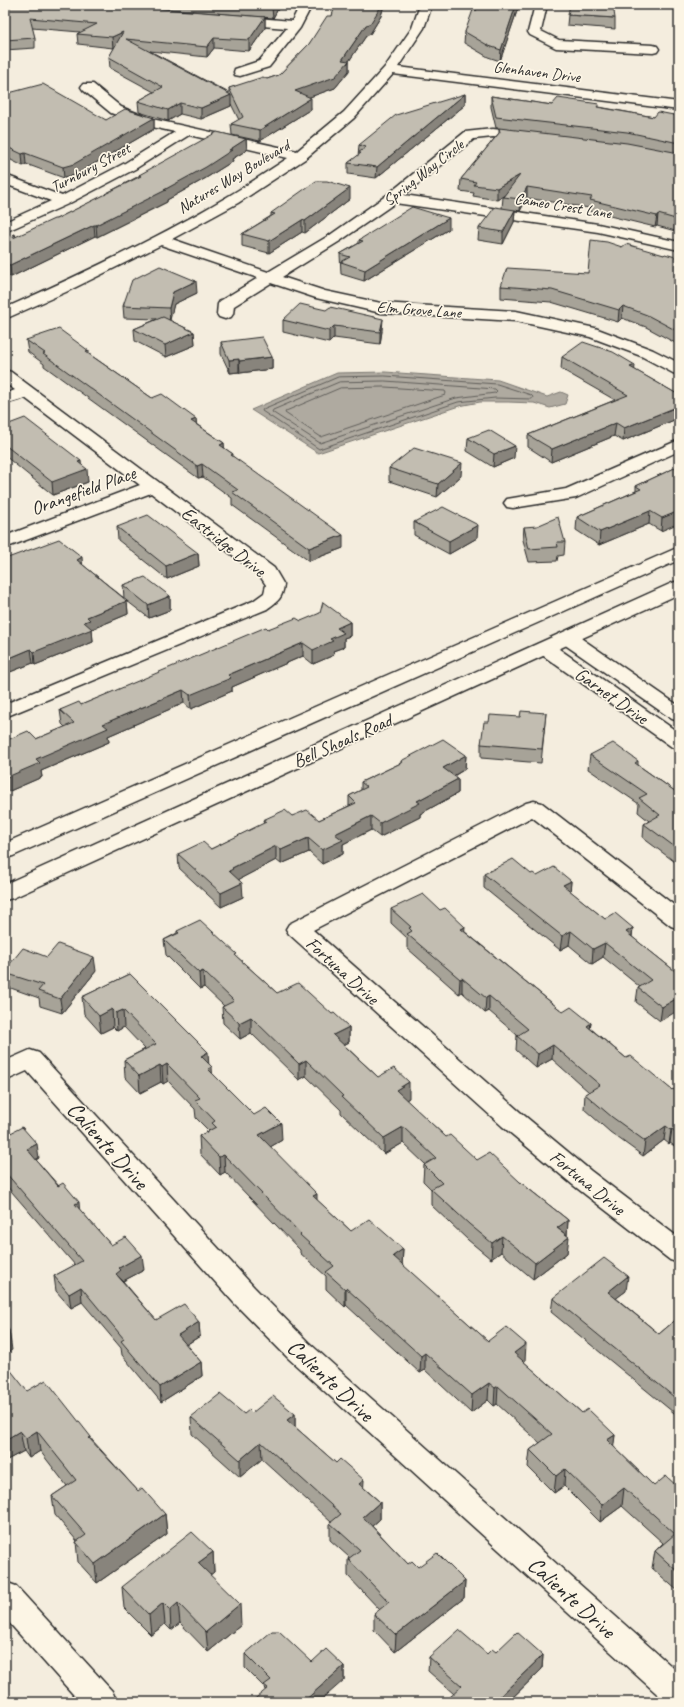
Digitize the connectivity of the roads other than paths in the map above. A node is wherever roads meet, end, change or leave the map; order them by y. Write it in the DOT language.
graph roads {
  1 [pos="306,5"];
  2 [pos="426,5"];
  3 [pos="541,5"];
  4 [pos="225,19"];
  5 [pos="296,25"];
  6 [pos="653,49"];
  7 [pos="390,70"];
  8 [pos="240,72"];
  9 [pos="88,87"];
  10 [pos="679,106"];
  11 [pos="188,130"];
  12 [pos="540,138"];
  13 [pos="300,156"];
  14 [pos="5,179"];
  15 [pos="392,198"];
  16 [pos="63,201"];
  17 [pos="5,228"];
  18 [pos="160,240"];
  19 [pos="679,246"];
  20 [pos="268,278"];
  21 [pos="5,314"];
  22 [pos="225,314"];
  23 [pos="679,370"];
  24 [pos="5,375"];
  25 [pos="27,392"];
  26 [pos="5,399"];
  27 [pos="679,445"];
  28 [pos="153,486"];
  29 [pos="513,503"];
  30 [pos="5,542"];
  31 [pos="679,553"];
  32 [pos="679,587"];
  33 [pos="568,638"];
  34 [pos="545,648"];
  35 [pos="5,711"];
  36 [pos="679,715"];
  37 [pos="679,743"];
  38 [pos="5,851"];
  39 [pos="5,893"];
  40 [pos="679,921"];
  41 [pos="5,1072"];
  42 [pos="679,1252"];
  43 [pos="5,1596"];
  44 [pos="679,1693"];
  45 [pos="101,1702"];
  1 -- 5 [label="street"];
  2 -- 7 [label="street, Natures Way Boulevard"];
  3 -- 6 [label="street"];
  4 -- 5 [label="street"];
  5 -- 8 [label="street"];
  7 -- 10 [label="street, Glenhaven Drive"];
  7 -- 13 [label="street, Natures Way Boulevard"];
  9 -- 11 [label="street"];
  11 -- 13 [label="street"];
  11 -- 16 [label="street, Turnbury Street"];
  12 -- 15 [label="street, Spring Way Circle"];
  13 -- 18 [label="street, Natures Way Boulevard"];
  14 -- 16 [label="street"];
  15 -- 19 [label="street, Cameo Crest Lane"];
  15 -- 20 [label="street, Spring Way Circle"];
  16 -- 17 [label="street, Turnbury Street"];
  18 -- 20 [label="street, Elm Grove Lane"];
  18 -- 21 [label="street, Natures Way Boulevard"];
  20 -- 22 [label="street, Spring Way Circle"];
  20 -- 23 [label="street, Elm Grove Lane"];
  24 -- 25 [label="street, Eastridge Drive"];
  25 -- 26 [label="street"];
  25 -- 28 [label="street, Eastridge Drive"];
  27 -- 29 [label="street"];
  28 -- 30 [label="street, Orangefield Place"];
  28 -- 35 [label="street, Eastridge Drive"];
  31 -- 38 [label="street, Bell Shoals Road"];
  32 -- 33 [label="street, Bell Shoals Road"];
  33 -- 34 [label="street, Bell Shoals Road"];
  33 -- 36 [label="street, Garnet Drive"];
  34 -- 37 [label="street, Garnet Drive"];
  34 -- 39 [label="street, Bell Shoals Road"];
  40 -- 42 [label="street, Fortuna Drive"];
  41 -- 44 [label="street, Caliente Drive"];
  43 -- 45 [label="street"];
}
